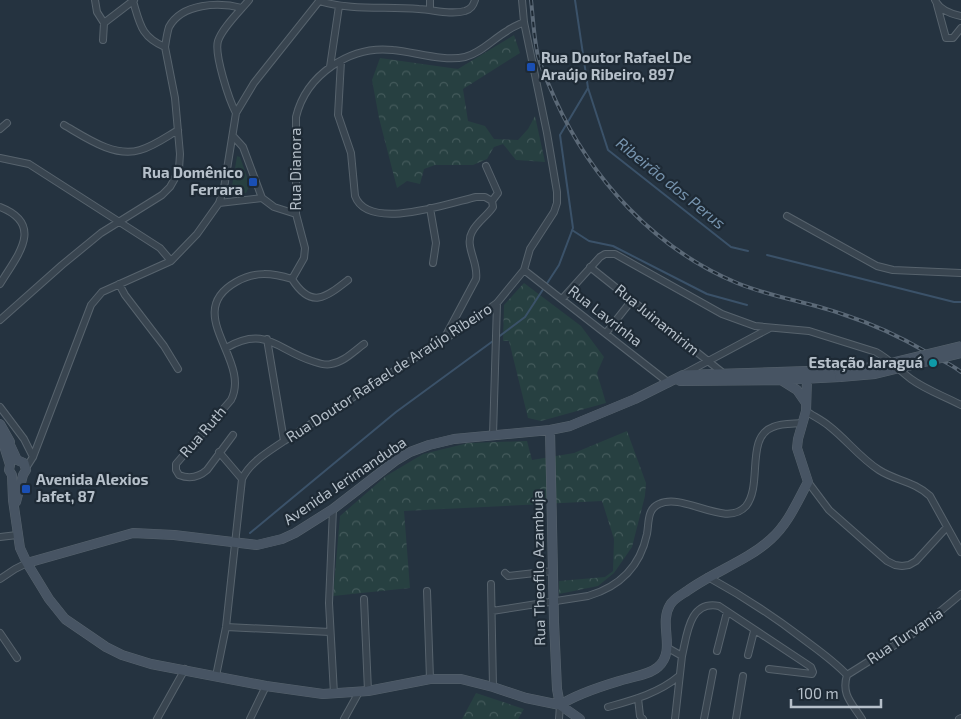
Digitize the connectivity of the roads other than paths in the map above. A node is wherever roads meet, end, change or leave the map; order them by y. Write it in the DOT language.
graph roads {
  1 [pos="95,0"];
  2 [pos="133,0"];
  3 [pos="249,0"];
  4 [pos="430,0"];
  5 [pos="475,0"];
  6 [pos="522,0"];
  7 [pos="320,1"];
  8 [pos="936,3"];
  9 [pos="339,6"];
  10 [pos="242,8"];
  11 [pos="430,10"];
  12 [pos="961,16"];
  13 [pos="524,22"];
  14 [pos="104,23"];
  15 [pos="961,28"];
  16 [pos="103,40"];
  17 [pos="165,47"];
  18 [pos="341,61"];
  19 [pos="330,67"];
  20 [pos="236,112"];
  21 [pos="7,123"];
  22 [pos="64,125"];
  23 [pos="0,129"];
  24 [pos="178,130"];
  25 [pos="233,136"];
  26 [pos="0,158"];
  27 [pos="486,166"];
  28 [pos="262,198"];
  29 [pos="492,201"];
  30 [pos="219,204"];
  31 [pos="0,207"];
  32 [pos="430,208"];
  33 [pos="296,214"];
  34 [pos="787,216"];
  35 [pos="118,222"];
  36 [pos="171,262"];
  37 [pos="433,263"];
  38 [pos="590,266"];
  39 [pos="524,270"];
  40 [pos="961,273"];
  41 [pos="292,279"];
  42 [pos="348,280"];
  43 [pos="0,284"];
  44 [pos="119,284"];
  45 [pos="562,299"];
  46 [pos="632,300"];
  47 [pos="497,302"];
  48 [pos="0,320"];
  49 [pos="771,327"];
  50 [pos="606,333"];
  51 [pos="267,339"];
  52 [pos="443,340"];
  53 [pos="364,344"];
  54 [pos="961,346"];
  55 [pos="226,348"];
  56 [pos="961,353"];
  57 [pos="709,361"];
  58 [pos="178,369"];
  59 [pos="723,373"];
  60 [pos="839,373"];
  61 [pos="683,375"];
  62 [pos="807,379"];
  63 [pos="782,380"];
  64 [pos="672,382"];
  65 [pos="961,405"];
  66 [pos="0,407"];
  67 [pos="806,407"];
  68 [pos="803,423"];
  69 [pos="0,424"];
  70 [pos="550,430"];
  71 [pos="0,435"];
  72 [pos="233,435"];
  73 [pos="493,435"];
  74 [pos="284,441"];
  75 [pos="11,447"];
  76 [pos="219,452"];
  77 [pos="32,454"];
  78 [pos="18,467"];
  79 [pos="242,479"];
  80 [pos="808,482"];
  81 [pos="333,509"];
  82 [pos="947,527"];
  83 [pos="18,535"];
  84 [pos="0,537"];
  85 [pos="236,542"];
  86 [pos="961,552"];
  87 [pos="28,563"];
  88 [pos="552,571"];
  89 [pos="505,573"];
  90 [pos="708,577"];
  91 [pos="0,579"];
  92 [pos="490,584"];
  93 [pos="427,590"];
  94 [pos="961,594"];
  95 [pos="364,599"];
  96 [pos="553,602"];
  97 [pos="492,611"];
  98 [pos="727,612"];
  99 [pos="226,627"];
  100 [pos="754,631"];
  101 [pos="330,632"];
  102 [pos="0,633"];
  103 [pos="668,648"];
  104 [pos="717,651"];
  105 [pos="748,655"];
  106 [pos="682,656"];
  107 [pos="17,658"];
  108 [pos="185,669"];
  109 [pos="769,669"];
  110 [pos="713,672"];
  111 [pos="847,675"];
  112 [pos="216,676"];
  113 [pos="679,676"];
  114 [pos="743,676"];
  115 [pos="430,680"];
  116 [pos="266,686"];
  117 [pos="493,687"];
  118 [pos="363,691"];
  119 [pos="334,694"];
  120 [pos="638,698"];
  121 [pos="560,705"];
  122 [pos="608,707"];
  123 [pos="157,719"];
  124 [pos="250,719"];
  125 [pos="344,719"];
  126 [pos="558,719"];
  127 [pos="580,719"];
  128 [pos="643,719"];
  129 [pos="674,719"];
  130 [pos="704,719"];
  131 [pos="736,719"];
  132 [pos="862,719"];
  1 -- 14 [label="street"];
  2 -- 14 [label="street"];
  2 -- 17 [label="street"];
  3 -- 10 [label="street"];
  4 -- 11 [label="street"];
  5 -- 11 [label="street"];
  6 -- 13 [label="street, Rua Doutor Rafael de Araújo Ribeiro"];
  7 -- 9 [label="street"];
  7 -- 20 [label="street"];
  8 -- 12 [label="street"];
  8 -- 15 [label="street"];
  9 -- 11 [label="street"];
  9 -- 19 [label="street"];
  10 -- 17 [label="street"];
  10 -- 20 [label="street"];
  13 -- 18 [label="street, Rua Dianora"];
  13 -- 39 [label="street, Rua Doutor Rafael de Araújo Ribeiro"];
  14 -- 16 [label="street"];
  17 -- 24 [label="street"];
  18 -- 19 [label="street, Rua Dianora"];
  18 -- 32 [label="street"];
  19 -- 33 [label="street, Rua Dianora"];
  20 -- 25 [label="street"];
  21 -- 23 [label="street"];
  22 -- 24 [label="street"];
  24 -- 35 [label="street"];
  25 -- 28 [label="street"];
  25 -- 30 [label="street"];
  26 -- 35 [label="street"];
  27 -- 29 [label="street"];
  28 -- 30 [label="street"];
  28 -- 33 [label="street"];
  29 -- 32 [label="street"];
  29 -- 52 [label="street"];
  30 -- 36 [label="street"];
  31 -- 43 [label="street"];
  32 -- 37 [label="street"];
  33 -- 41 [label="street, Rua Dianora"];
  34 -- 40 [label="street"];
  35 -- 36 [label="street"];
  35 -- 48 [label="street"];
  36 -- 44 [label="street"];
  38 -- 45 [label="street"];
  38 -- 46 [label="street, Rua Juinamirim"];
  38 -- 49 [label="street"];
  39 -- 45 [label="street, Rua Lavrinha"];
  39 -- 47 [label="street, Rua Doutor Rafael de Araújo Ribeiro"];
  41 -- 42 [label="street"];
  41 -- 55 [label="street"];
  44 -- 58 [label="street"];
  44 -- 77 [label="street"];
  45 -- 50 [label="street, Rua Lavrinha"];
  46 -- 50 [label="street"];
  46 -- 57 [label="street, Rua Juinamirim"];
  47 -- 52 [label="street, Rua Doutor Rafael de Araújo Ribeiro"];
  47 -- 73 [label="street"];
  49 -- 57 [label="street"];
  49 -- 65 [label="street"];
  50 -- 64 [label="street, Rua Lavrinha"];
  51 -- 53 [label="street"];
  51 -- 55 [label="street"];
  51 -- 74 [label="street"];
  52 -- 74 [label="street, Rua Doutor Rafael de Araújo Ribeiro"];
  54 -- 60 [label="main road, bridge"];
  55 -- 76 [label="street, Rua Ruth"];
  56 -- 60 [label="main road, bridge"];
  57 -- 59 [label="street, Rua Juinamirim"];
  57 -- 61 [label="street"];
  59 -- 60 [label="main road"];
  59 -- 61 [label="main road"];
  60 -- 62 [label="main road"];
  61 -- 64 [label="main road"];
  62 -- 63 [label="main road"];
  62 -- 67 [label="main road"];
  63 -- 64 [label="main road"];
  63 -- 67 [label="main road"];
  64 -- 70 [label="main road, Avenida Jerimanduba"];
  66 -- 77 [label="street"];
  67 -- 68 [label="main road"];
  67 -- 82 [label="street"];
  68 -- 80 [label="main road"];
  68 -- 96 [label="street"];
  69 -- 75 [label="main road"];
  70 -- 73 [label="main road, Avenida Jerimanduba"];
  70 -- 88 [label="main road, Rua Theofilo Azambuja"];
  71 -- 75 [label="main road"];
  71 -- 78 [label="main road"];
  72 -- 76 [label="street, Rua Ruth"];
  73 -- 81 [label="main road, Avenida Jerimanduba"];
  74 -- 79 [label="street, Rua Doutor Rafael de Araújo Ribeiro"];
  75 -- 78 [label="main road"];
  76 -- 79 [label="street"];
  77 -- 78 [label="street"];
  78 -- 83 [label="main road"];
  79 -- 85 [label="street"];
  80 -- 82 [label="street"];
  80 -- 90 [label="main road"];
  81 -- 85 [label="main road, Avenida Jerimanduba"];
  81 -- 101 [label="street"];
  82 -- 86 [label="street"];
  83 -- 84 [label="street"];
  83 -- 87 [label="main road"];
  85 -- 87 [label="main road, Avenida Jerimanduba"];
  85 -- 99 [label="street"];
  87 -- 91 [label="street, Avenida Jerimanduba"];
  87 -- 108 [label="main road"];
  88 -- 89 [label="street"];
  88 -- 96 [label="main road, Rua Theofilo Azambuja"];
  90 -- 103 [label="main road"];
  90 -- 111 [label="street"];
  92 -- 97 [label="street"];
  93 -- 115 [label="street"];
  94 -- 111 [label="street, Rua Turvania"];
  95 -- 118 [label="street"];
  96 -- 97 [label="street"];
  96 -- 121 [label="main road, Rua Theofilo Azambuja"];
  97 -- 117 [label="street"];
  98 -- 100 [label="street"];
  98 -- 104 [label="street"];
  98 -- 106 [label="street"];
  99 -- 101 [label="street"];
  99 -- 112 [label="street"];
  100 -- 105 [label="street"];
  100 -- 109 [label="street"];
  101 -- 119 [label="street"];
  102 -- 107 [label="street"];
  103 -- 106 [label="street"];
  103 -- 121 [label="main road"];
  106 -- 113 [label="street"];
  108 -- 112 [label="main road"];
  108 -- 123 [label="street"];
  110 -- 130 [label="street"];
  111 -- 132 [label="street"];
  112 -- 116 [label="main road"];
  113 -- 120 [label="street"];
  113 -- 129 [label="street"];
  114 -- 131 [label="street"];
  115 -- 117 [label="main road"];
  115 -- 118 [label="main road"];
  116 -- 119 [label="main road"];
  116 -- 124 [label="street"];
  117 -- 121 [label="main road"];
  118 -- 119 [label="main road"];
  118 -- 125 [label="street"];
  120 -- 122 [label="street"];
  120 -- 128 [label="street"];
  121 -- 126 [label="street"];
  121 -- 127 [label="main road"];
}
